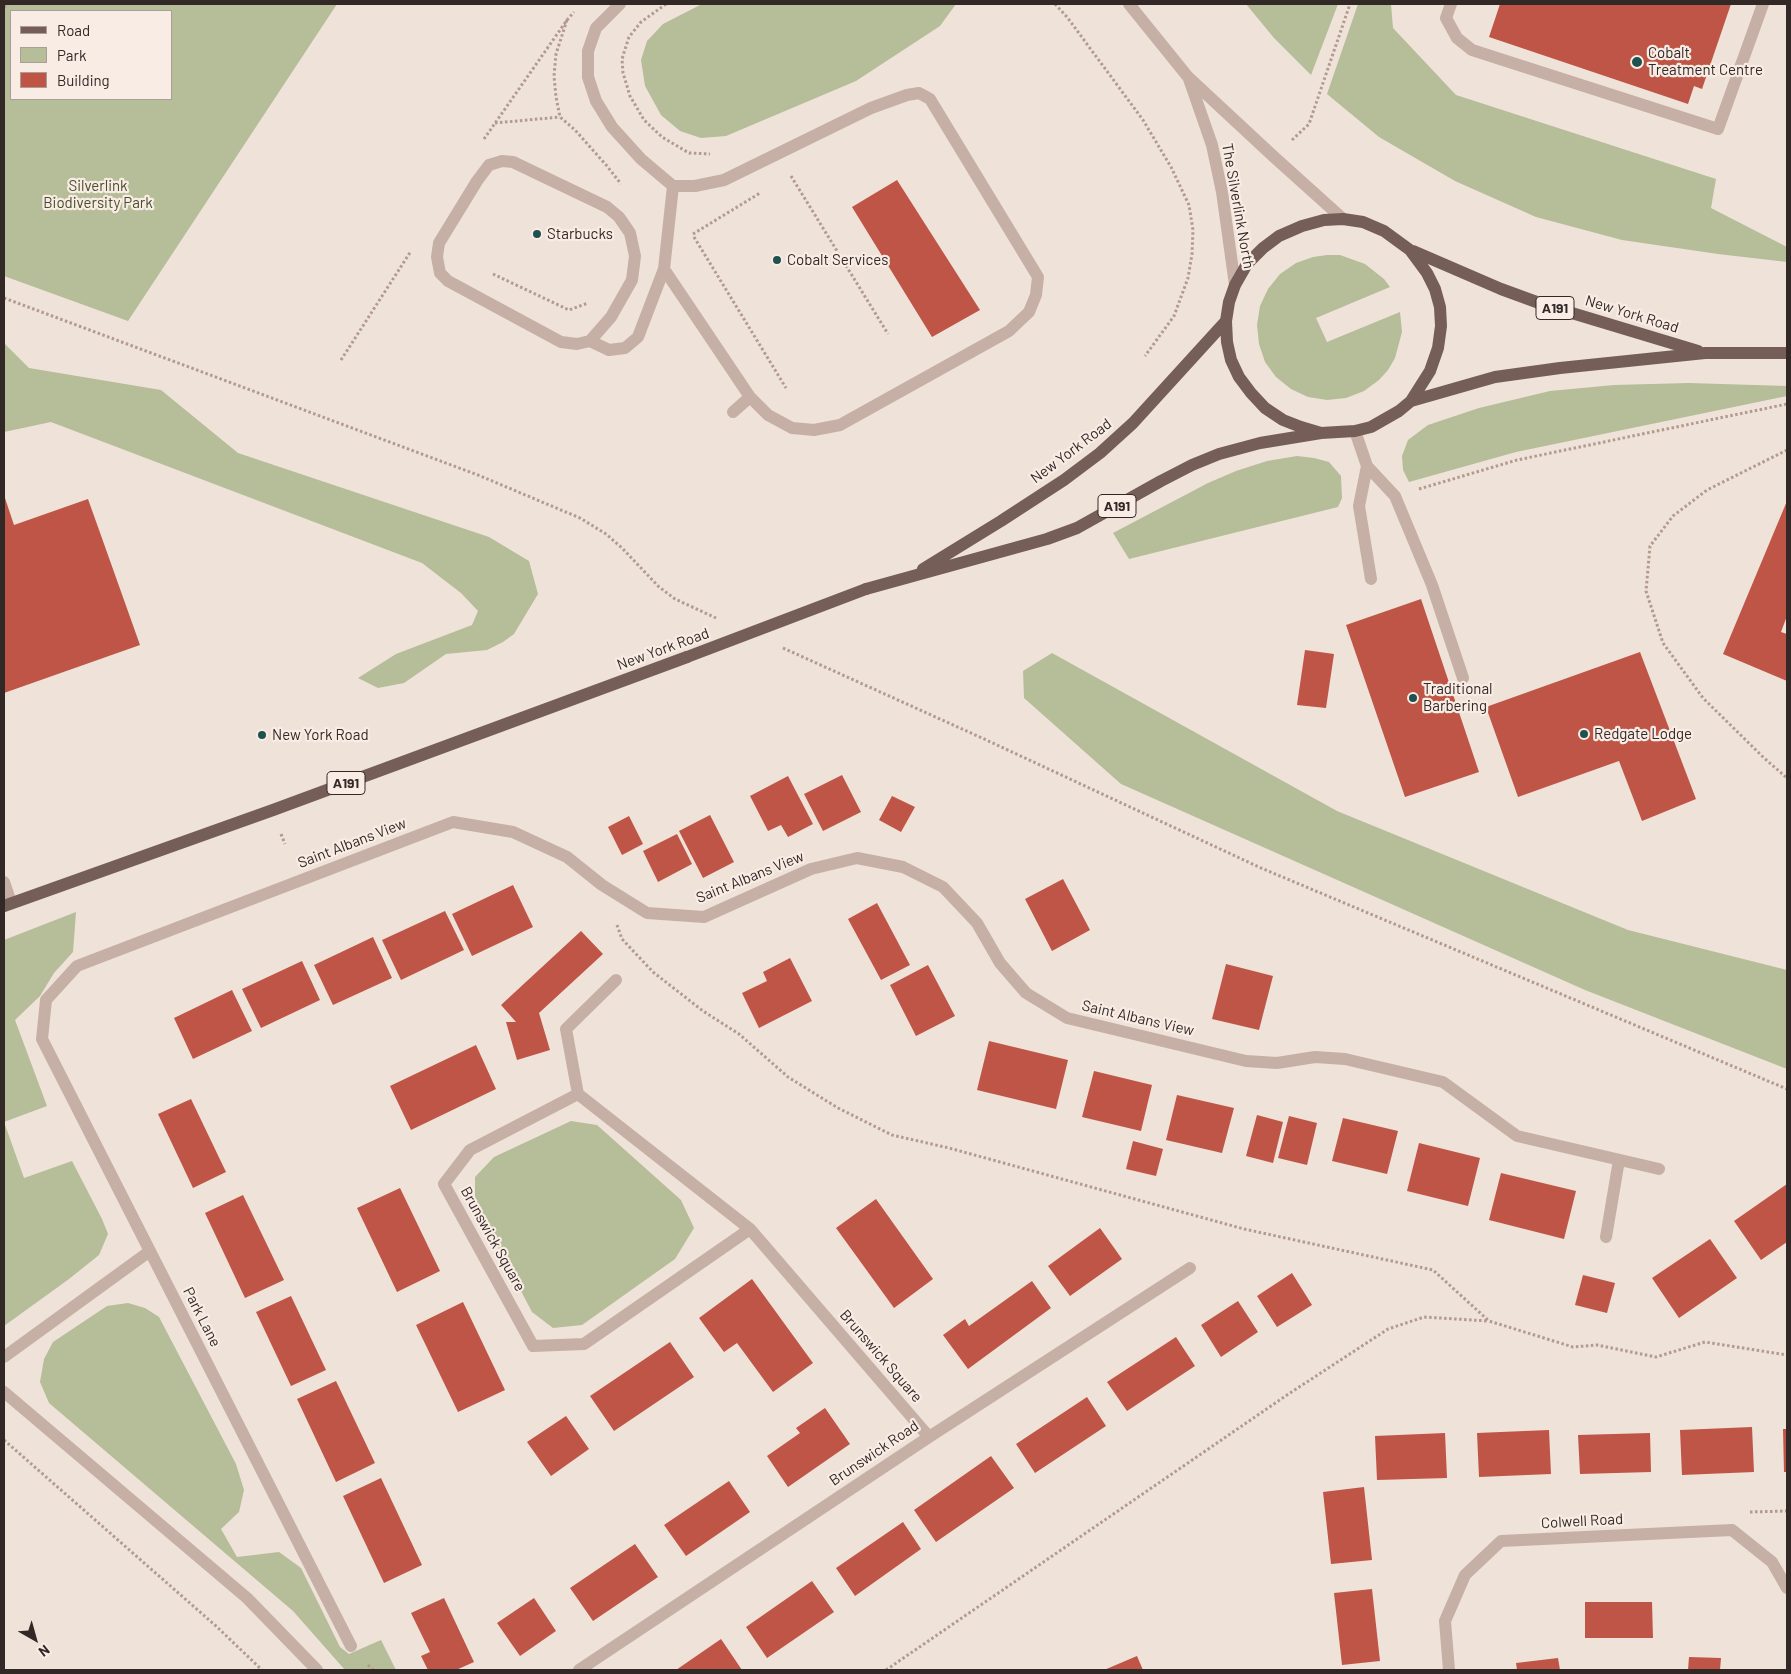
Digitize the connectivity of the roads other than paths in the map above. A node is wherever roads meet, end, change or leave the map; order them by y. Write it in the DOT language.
graph roads {
  1 [pos="620,4"];
  2 [pos="1129,4"];
  3 [pos="1451,4"];
  4 [pos="1763,4"];
  5 [pos="1188,77"];
  6 [pos="673,186"];
  7 [pos="1343,219"];
  8 [pos="1410,250"];
  9 [pos="664,269"];
  10 [pos="1235,285"];
  11 [pos="1226,321"];
  12 [pos="590,341"];
  13 [pos="1705,353"];
  14 [pos="1787,353"];
  15 [pos="750,397"];
  16 [pos="1411,401"];
  17 [pos="733,412"];
  18 [pos="1355,431"];
  19 [pos="1320,433"];
  20 [pos="1367,466"];
  21 [pos="910,577"];
  22 [pos="1371,579"];
  23 [pos="1463,678"];
  24 [pos="4,882"];
  25 [pos="8,904"];
  26 [pos="616,980"];
  27 [pos="46,1000"];
  28 [pos="578,1094"];
  29 [pos="1619,1160"];
  30 [pos="1659,1169"];
  31 [pos="750,1229"];
  32 [pos="1606,1237"];
  33 [pos="150,1251"];
  34 [pos="1190,1268"];
  35 [pos="4,1356"];
  36 [pos="4,1392"];
  37 [pos="929,1437"];
  38 [pos="1787,1588"];
  39 [pos="351,1646"];
  40 [pos="317,1670"];
  41 [pos="579,1670"];
  42 [pos="1449,1670"];
  1 -- 6 [label="street"];
  2 -- 5 [label="street, The Silverlink North"];
  3 -- 4 [label="street"];
  5 -- 7 [label="street, The Silverlink North"];
  5 -- 10 [label="street, The Silverlink North"];
  6 -- 9 [label="street"];
  6 -- 15 [label="street"];
  7 -- 8 [label="main road, New York Road / A191"];
  7 -- 10 [label="main road, New York Road / A191"];
  8 -- 13 [label="main road, New York Road / A191"];
  8 -- 16 [label="main road, New York Road / A191"];
  9 -- 12 [label="street"];
  9 -- 15 [label="street"];
  10 -- 11 [label="main road, New York Road / A191"];
  11 -- 19 [label="main road, New York Road / A191"];
  11 -- 21 [label="main road, New York Road / A191"];
  12 -- 12 [label="street"];
  13 -- 14 [label="main road, New York Road / A191"];
  13 -- 16 [label="main road, New York Road / A191"];
  15 -- 17 [label="street"];
  16 -- 18 [label="main road, New York Road / A191"];
  18 -- 19 [label="main road, New York Road / A191"];
  18 -- 20 [label="street"];
  19 -- 21 [label="main road, New York Road / A191"];
  20 -- 22 [label="street"];
  20 -- 23 [label="street"];
  21 -- 25 [label="main road, New York Road / A191, bridge"];
  24 -- 25 [label="street"];
  26 -- 28 [label="street"];
  27 -- 29 [label="street, Saint Albans View"];
  27 -- 33 [label="street, Park Lane"];
  28 -- 31 [label="street, Brunswick Square"];
  28 -- 31 [label="street, Brunswick Square"];
  29 -- 30 [label="street, Saint Albans View"];
  29 -- 32 [label="street"];
  31 -- 37 [label="street, Brunswick Square"];
  33 -- 35 [label="street"];
  33 -- 39 [label="street, Park Lane"];
  34 -- 37 [label="street, Brunswick Road"];
  36 -- 40 [label="street"];
  37 -- 41 [label="street, Brunswick Road"];
  38 -- 42 [label="street, Colwell Road"];
}
